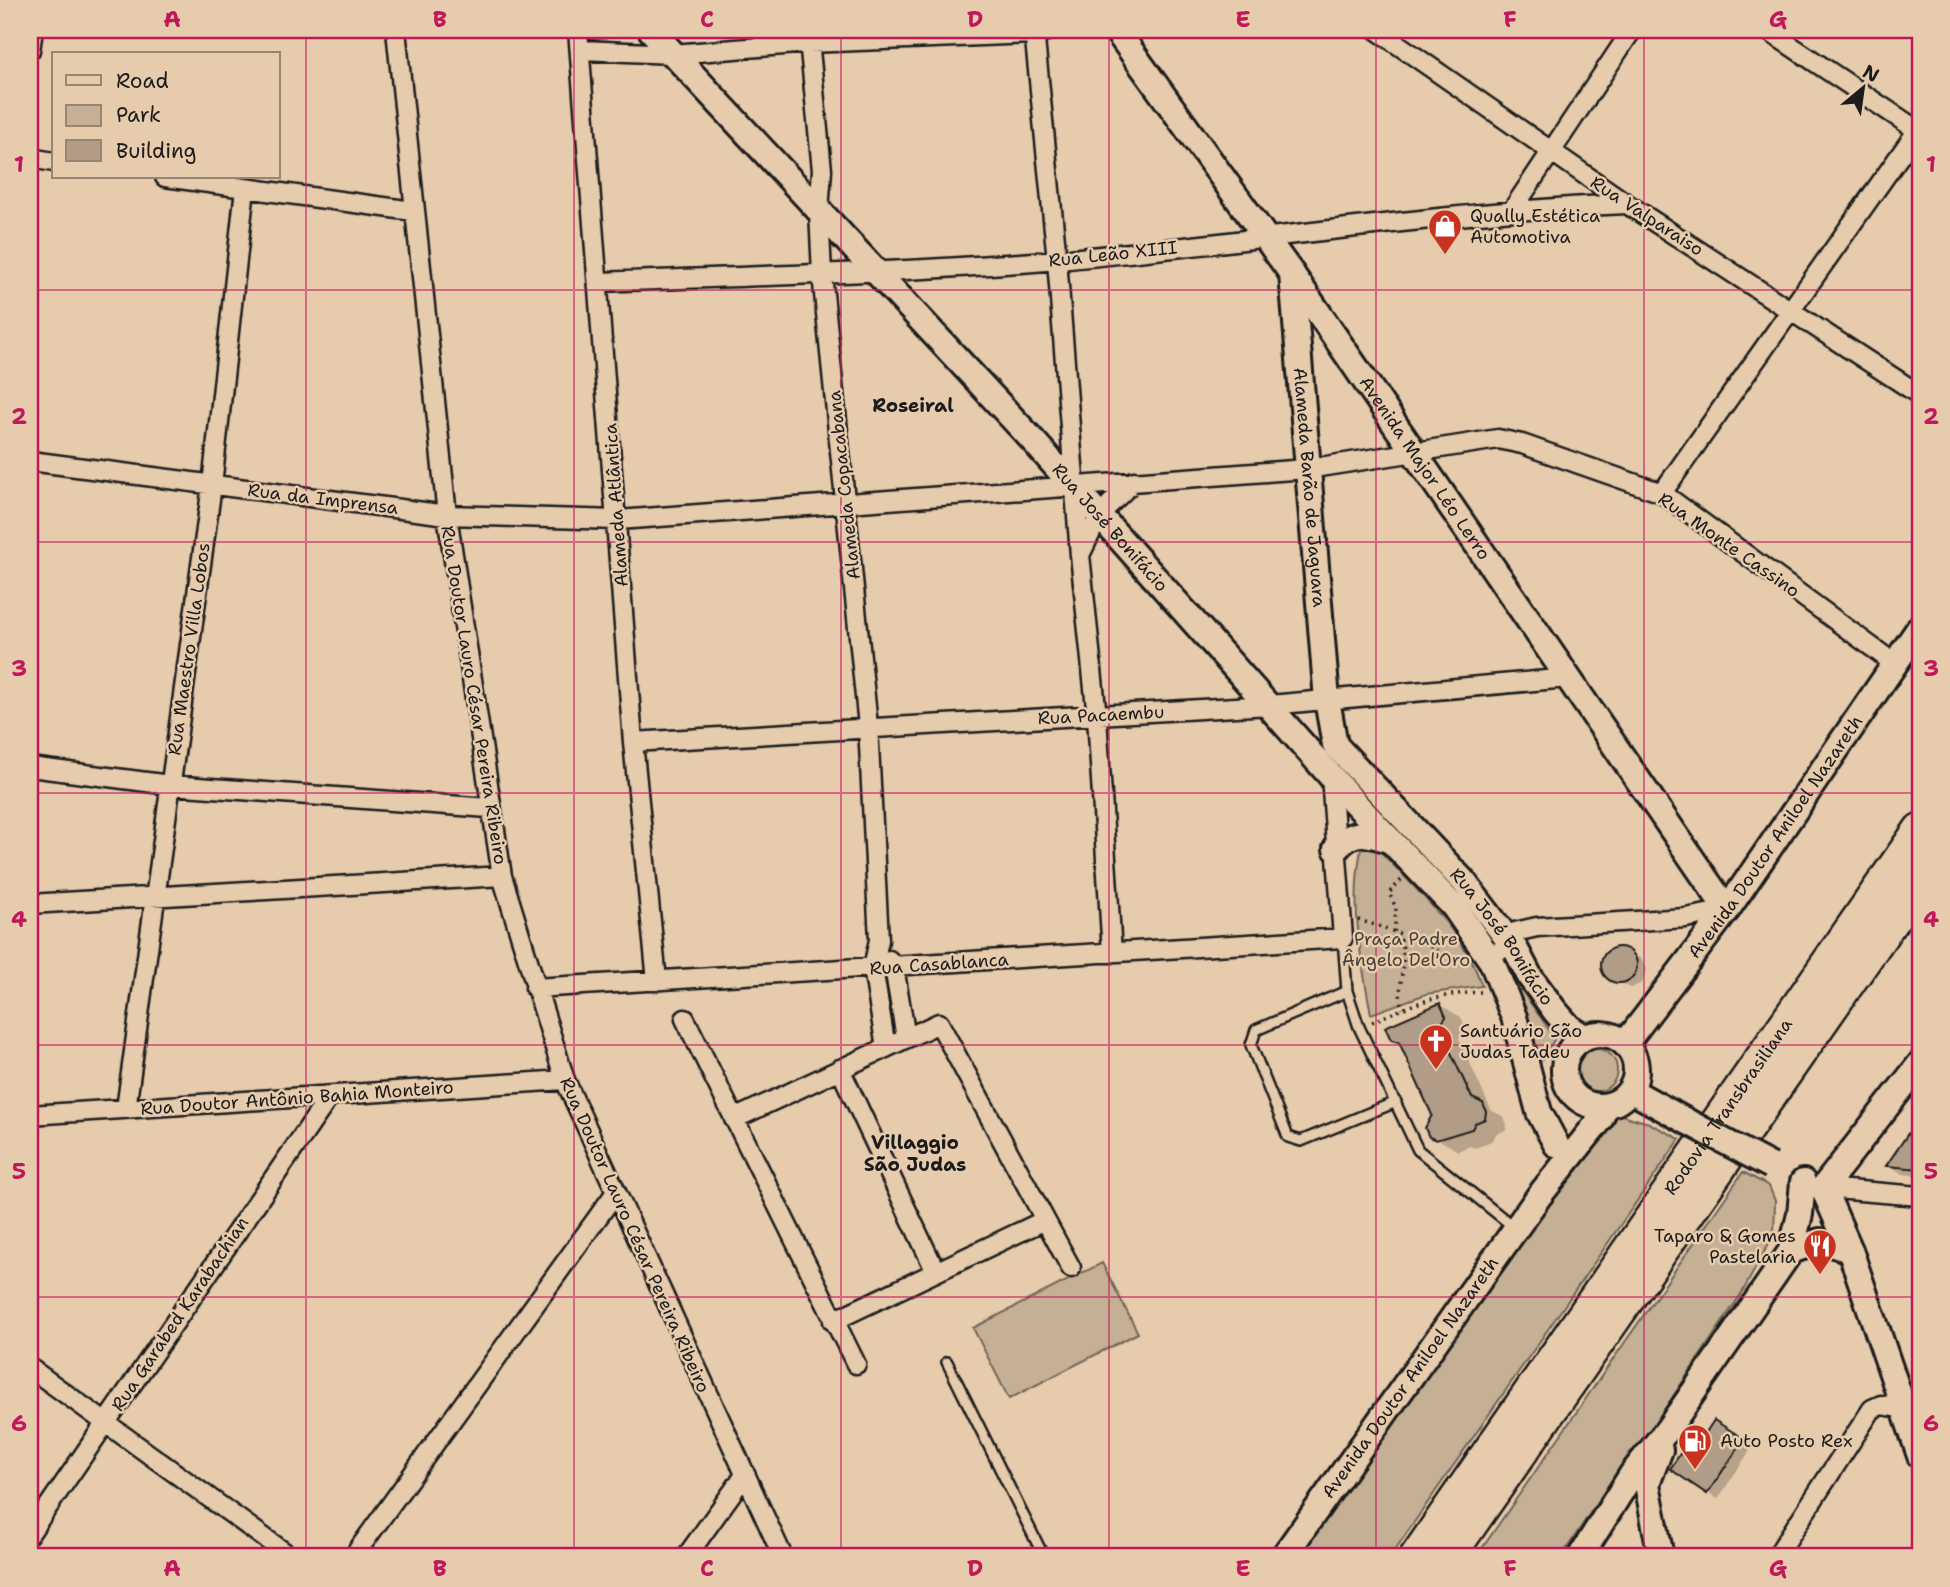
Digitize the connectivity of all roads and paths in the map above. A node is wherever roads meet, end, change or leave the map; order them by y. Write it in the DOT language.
graph roads {
  1 [pos="33,30"];
  2 [pos="396,30"];
  3 [pos="578,30"];
  4 [pos="651,30"];
  5 [pos="1116,30"];
  6 [pos="1377,30"];
  7 [pos="1632,30"];
  8 [pos="1767,30"];
  9 [pos="1040,31"];
  10 [pos="808,36"];
  11 [pos="30,50"];
  12 [pos="580,50"];
  13 [pos="674,54"];
  14 [pos="1920,130"];
  15 [pos="1549,150"];
  16 [pos="30,158"];
  17 [pos="52,162"];
  18 [pos="172,178"];
  19 [pos="245,188"];
  20 [pos="1627,204"];
  21 [pos="1513,209"];
  22 [pos="413,211"];
  23 [pos="819,211"];
  24 [pos="1266,239"];
  25 [pos="1057,260"];
  26 [pos="877,273"];
  27 [pos="822,274"];
  28 [pos="1292,274"];
  29 [pos="598,282"];
  30 [pos="1792,309"];
  31 [pos="1920,395"];
  32 [pos="1415,454"];
  33 [pos="30,461"];
  34 [pos="1307,469"];
  35 [pos="1134,481"];
  36 [pos="212,485"];
  37 [pos="1073,485"];
  38 [pos="1662,494"];
  39 [pos="847,502"];
  40 [pos="1100,514"];
  41 [pos="447,515"];
  42 [pos="618,520"];
  43 [pos="1080,555"];
  44 [pos="1920,626"];
  45 [pos="1895,664"];
  46 [pos="1568,678"];
  47 [pos="1327,700"];
  48 [pos="1270,705"];
  49 [pos="1097,717"];
  50 [pos="867,726"];
  51 [pos="633,741"];
  52 [pos="30,767"];
  53 [pos="1331,776"];
  54 [pos="170,785"];
  55 [pos="489,808"];
  56 [pos="1920,830"];
  57 [pos="1391,841"];
  58 [pos="1336,849"];
  59 [pos="1405,874"];
  60 [pos="502,876"];
  61 [pos="1920,880"];
  62 [pos="154,898"];
  63 [pos="30,904"];
  64 [pos="1727,910"];
  65 [pos="1356,920"];
  66 [pos="1394,935"];
  67 [pos="1508,939"];
  68 [pos="879,940"];
  69 [pos="1350,940"];
  70 [pos="1111,953"];
  71 [pos="1481,965"];
  72 [pos="894,967"];
  73 [pos="873,968"];
  74 [pos="657,981"];
  75 [pos="535,988"];
  76 [pos="1347,990"];
  77 [pos="1490,991"];
  78 [pos="1402,1009"];
  79 [pos="685,1019"];
  80 [pos="1359,1027"];
  81 [pos="1584,1037"];
  82 [pos="906,1038"];
  83 [pos="1625,1044"];
  84 [pos="886,1048"];
  85 [pos="1525,1056"];
  86 [pos="1920,1063"];
  87 [pos="840,1069"];
  88 [pos="565,1080"];
  89 [pos="1566,1082"];
  90 [pos="1630,1090"];
  91 [pos="330,1096"];
  92 [pos="1396,1102"];
  93 [pos="1606,1106"];
  94 [pos="126,1109"];
  95 [pos="30,1115"];
  96 [pos="734,1119"];
  97 [pos="1556,1144"];
  98 [pos="1813,1185"];
  99 [pos="616,1192"];
  100 [pos="1539,1196"];
  101 [pos="1920,1196"];
  102 [pos="1045,1220"];
  103 [pos="1516,1229"];
  104 [pos="1850,1250"];
  105 [pos="1791,1251"];
  106 [pos="1071,1268"];
  107 [pos="936,1272"];
  108 [pos="833,1321"];
  109 [pos="947,1362"];
  110 [pos="856,1364"];
  111 [pos="30,1368"];
  112 [pos="1912,1410"];
  113 [pos="106,1423"];
  114 [pos="1668,1429"];
  115 [pos="1920,1456"];
  116 [pos="744,1476"];
  117 [pos="1603,1521"];
  118 [pos="1652,1521"];
  119 [pos="30,1533"];
  120 [pos="291,1557"];
  121 [pos="354,1557"];
  122 [pos="686,1557"];
  123 [pos="783,1557"];
  124 [pos="1044,1557"];
  125 [pos="1283,1557"];
  126 [pos="1416,1557"];
  127 [pos="1448,1557"];
  128 [pos="1580,1557"];
  129 [pos="1661,1557"];
  130 [pos="1776,1557"];
  1 -- 11 [label="street"];
  2 -- 22 [label="street, Rua Doutor Lauro César Pereira Ribeiro"];
  3 -- 12 [label="street, Alameda Atlântica"];
  4 -- 13 [label="street, Rua José Bonifácio"];
  5 -- 24 [label="street, Avenida Major Léo Lerro"];
  6 -- 15 [label="street, Rua Valparaiso"];
  7 -- 15 [label="street"];
  8 -- 14 [label="street"];
  9 -- 10 [label="street"];
  9 -- 25 [label="street"];
  10 -- 13 [label="street"];
  10 -- 23 [label="street, Alameda Copacabana"];
  12 -- 13 [label="street"];
  12 -- 29 [label="street, Alameda Atlântica"];
  13 -- 23 [label="street, Rua José Bonifácio"];
  14 -- 30 [label="street"];
  15 -- 20 [label="street, Rua Valparaiso"];
  15 -- 21 [label="street"];
  16 -- 17 [label="street"];
  18 -- 19 [label="street"];
  19 -- 22 [label="street"];
  19 -- 36 [label="street, Rua Maestro Villa Lobos"];
  20 -- 21 [label="street, Rua Leão XIII"];
  20 -- 30 [label="street, Rua Valparaiso"];
  21 -- 24 [label="street, Rua Leão XIII"];
  22 -- 41 [label="street, Rua Doutor Lauro César Pereira Ribeiro"];
  23 -- 26 [label="street, Rua José Bonifácio"];
  23 -- 27 [label="street, Alameda Copacabana"];
  24 -- 25 [label="street, Rua Leão XIII"];
  24 -- 28 [label="street, Avenida Major Léo Lerro"];
  25 -- 26 [label="street, Rua Leão XIII"];
  25 -- 37 [label="street"];
  26 -- 27 [label="street, Rua Leão XIII"];
  26 -- 37 [label="street, Rua José Bonifácio"];
  27 -- 29 [label="street, Rua Leão XIII"];
  27 -- 39 [label="street, Alameda Copacabana"];
  28 -- 32 [label="street, Avenida Major Léo Lerro"];
  28 -- 34 [label="street, Alameda Barão de Jaguara"];
  29 -- 42 [label="street, Alameda Atlântica"];
  30 -- 31 [label="street, Rua Valparaiso"];
  30 -- 38 [label="street"];
  32 -- 34 [label="street, Rua Monte Cassino"];
  32 -- 38 [label="street, Rua Monte Cassino"];
  32 -- 46 [label="street, Avenida Major Léo Lerro"];
  33 -- 36 [label="street, Rua da Imprensa"];
  34 -- 35 [label="street, Rua Monte Cassino"];
  34 -- 47 [label="street, Alameda Barão de Jaguara"];
  35 -- 37 [label="street, Rua Monte Cassino"];
  35 -- 40 [label="street"];
  36 -- 41 [label="street, Rua da Imprensa"];
  36 -- 54 [label="street, Rua Maestro Villa Lobos"];
  37 -- 39 [label="street, Rua Monte Cassino"];
  37 -- 40 [label="street, Rua José Bonifácio"];
  37 -- 43 [label="street"];
  38 -- 45 [label="street, Rua Monte Cassino"];
  39 -- 42 [label="street, Rua Monte Cassino"];
  39 -- 50 [label="street, Alameda Copacabana"];
  40 -- 43 [label="street"];
  40 -- 48 [label="street, Rua José Bonifácio"];
  41 -- 42 [label="street, Rua da Imprensa"];
  41 -- 55 [label="street, Rua Doutor Lauro César Pereira Ribeiro"];
  42 -- 51 [label="street, Alameda Atlântica"];
  43 -- 49 [label="street"];
  44 -- 45 [label="street, Avenida Doutor Aniloel Nazareth"];
  45 -- 64 [label="street, Avenida Doutor Aniloel Nazareth"];
  46 -- 47 [label="street, Rua Pacaembu"];
  46 -- 64 [label="street, Avenida Major Léo Lerro"];
  47 -- 48 [label="street, Rua Pacaembu"];
  47 -- 67 [label="street, Rua José Bonifácio"];
  48 -- 49 [label="street, Rua Pacaembu"];
  48 -- 53 [label="street, Rua José Bonifácio"];
  49 -- 50 [label="street, Rua Pacaembu"];
  49 -- 70 [label="street"];
  50 -- 51 [label="street, Rua Pacaembu"];
  50 -- 68 [label="street, Alameda Copacabana"];
  51 -- 74 [label="street, Alameda Atlântica"];
  52 -- 54 [label="street"];
  53 -- 57 [label="street, Rua José Bonifácio"];
  53 -- 58 [label="street"];
  54 -- 55 [label="street"];
  54 -- 62 [label="street, Rua Maestro Villa Lobos"];
  55 -- 60 [label="street, Rua Doutor Lauro César Pereira Ribeiro"];
  56 -- 126 [label="highway, Rodovia Transbrasiliana"];
  57 -- 58 [label="street"];
  57 -- 71 [label="street, Rua José Bonifácio"];
  58 -- 69 [label="street"];
  59 -- 66 [label="path"];
  60 -- 62 [label="street"];
  60 -- 75 [label="street, Rua Doutor Lauro César Pereira Ribeiro"];
  61 -- 127 [label="highway, Rodovia Transbrasiliana"];
  62 -- 63 [label="street"];
  62 -- 94 [label="street, Rua Maestro Villa Lobos"];
  64 -- 67 [label="street"];
  64 -- 83 [label="street, Avenida Doutor Aniloel Nazareth"];
  65 -- 66 [label="path"];
  66 -- 69 [label="path"];
  66 -- 71 [label="path"];
  66 -- 78 [label="path"];
  67 -- 71 [label="street"];
  67 -- 81 [label="street, Rua José Bonifácio"];
  68 -- 72 [label="street, Alameda Copacabana"];
  68 -- 73 [label="street, Alameda Copacabana"];
  69 -- 70 [label="street, Rua Casablanca"];
  69 -- 76 [label="lane"];
  70 -- 72 [label="street, Rua Casablanca"];
  71 -- 85 [label="street, Rua José Bonifácio"];
  72 -- 73 [label="street, Rua Casablanca"];
  72 -- 82 [label="street, Alameda Copacabana"];
  73 -- 74 [label="street, Rua Casablanca"];
  73 -- 84 [label="street"];
  74 -- 75 [label="street, Rua Casablanca"];
  75 -- 88 [label="street, Rua Doutor Lauro César Pereira Ribeiro"];
  76 -- 80 [label="lane"];
  76 -- 92 [label="lane"];
  77 -- 78 [label="path"];
  78 -- 80 [label="path"];
  79 -- 96 [label="street"];
  80 -- 92 [label="lane"];
  81 -- 83 [label="street"];
  81 -- 89 [label="street"];
  82 -- 84 [label="street"];
  82 -- 102 [label="street"];
  83 -- 90 [label="street"];
  84 -- 87 [label="street"];
  85 -- 89 [label="street"];
  85 -- 97 [label="street, Rua José Bonifácio"];
  86 -- 98 [label="street"];
  87 -- 96 [label="street"];
  87 -- 107 [label="street"];
  88 -- 91 [label="street, Rua Doutor Antônio Bahia Monteiro"];
  88 -- 99 [label="street, Rua Doutor Lauro César Pereira Ribeiro"];
  89 -- 93 [label="street"];
  89 -- 97 [label="street, Avenida Doutor Aniloel Nazareth"];
  90 -- 93 [label="street"];
  90 -- 98 [label="street, bridge"];
  91 -- 94 [label="street, Rua Doutor Antônio Bahia Monteiro"];
  91 -- 113 [label="street, Rua Garabed Karabachian"];
  92 -- 103 [label="lane"];
  93 -- 100 [label="street, Avenida Doutor Aniloel Nazareth"];
  94 -- 95 [label="street, Rua Doutor Antônio Bahia Monteiro"];
  96 -- 108 [label="street"];
  97 -- 100 [label="street, Avenida Doutor Aniloel Nazareth"];
  98 -- 101 [label="street"];
  98 -- 104 [label="street"];
  98 -- 105 [label="street"];
  99 -- 116 [label="street, Rua Doutor Lauro César Pereira Ribeiro"];
  99 -- 121 [label="street"];
  100 -- 103 [label="street, Avenida Doutor Aniloel Nazareth"];
  102 -- 106 [label="street"];
  102 -- 107 [label="street"];
  103 -- 125 [label="street, Avenida Doutor Aniloel Nazareth"];
  104 -- 105 [label="street"];
  104 -- 112 [label="street"];
  105 -- 114 [label="street"];
  107 -- 108 [label="street"];
  108 -- 110 [label="street"];
  109 -- 124 [label="lane"];
  111 -- 113 [label="street"];
  112 -- 115 [label="street"];
  112 -- 130 [label="street"];
  113 -- 119 [label="street, Rua Garabed Karabachian"];
  113 -- 120 [label="street"];
  114 -- 117 [label="street"];
  114 -- 118 [label="street"];
  116 -- 122 [label="street"];
  116 -- 123 [label="street, Rua Doutor Lauro César Pereira Ribeiro"];
  117 -- 118 [label="street"];
  117 -- 128 [label="street"];
  118 -- 129 [label="street"];
}
